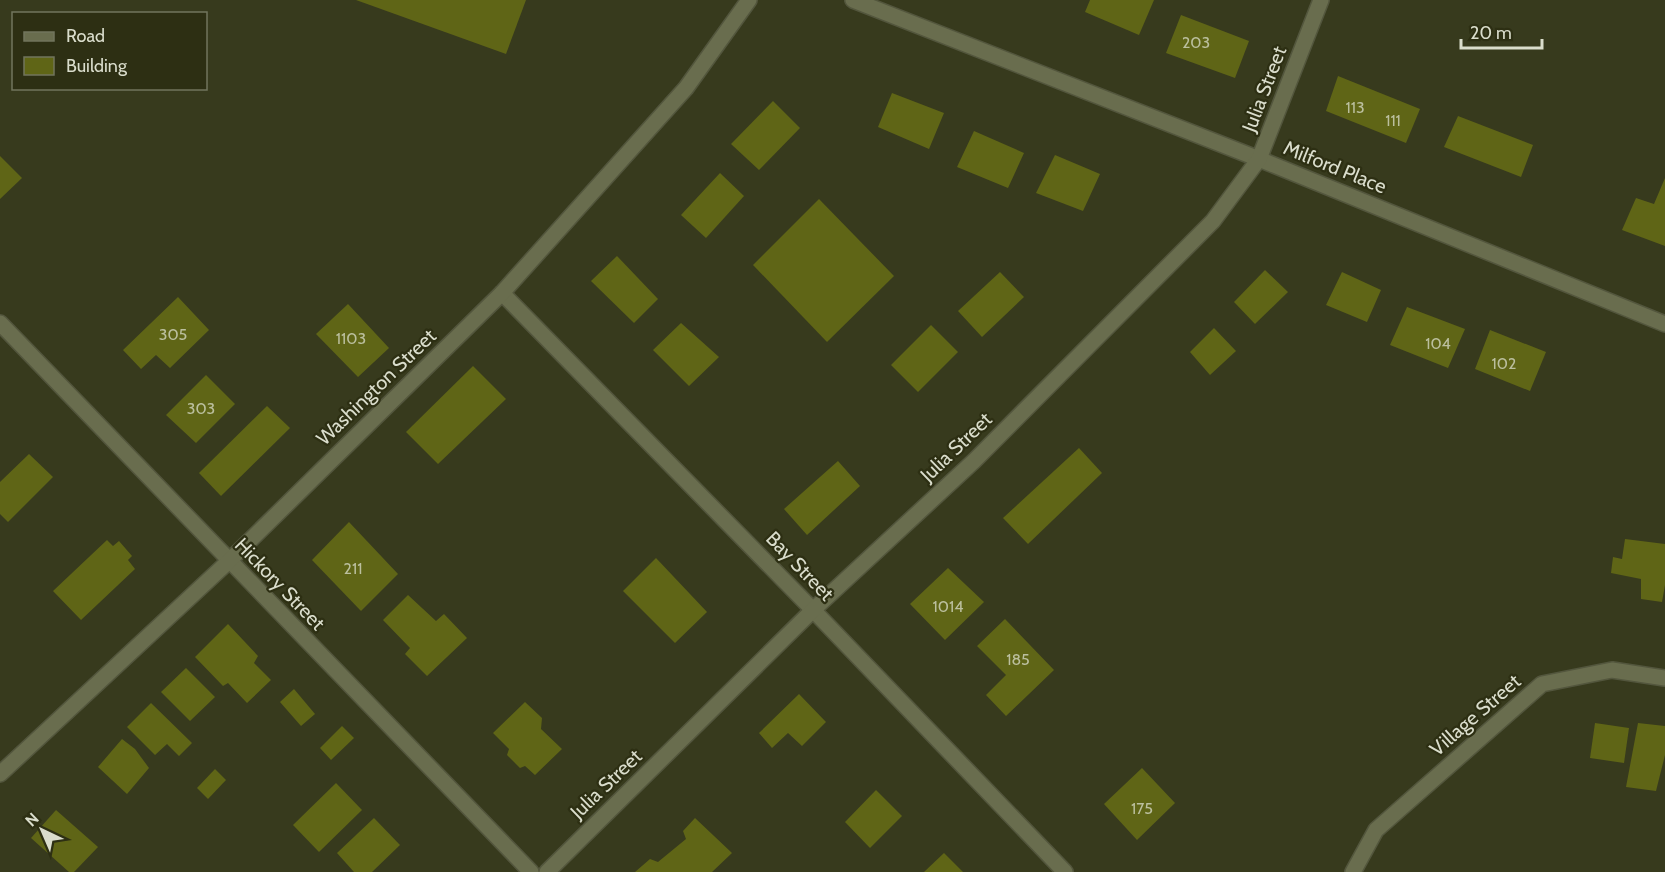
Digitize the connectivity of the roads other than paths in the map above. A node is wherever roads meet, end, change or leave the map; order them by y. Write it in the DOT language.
graph roads {
  1 [pos="749,0"];
  2 [pos="853,0"];
  3 [pos="1321,0"];
  4 [pos="1259,159"];
  5 [pos="502,293"];
  6 [pos="0,323"];
  7 [pos="1665,324"];
  8 [pos="229,561"];
  9 [pos="813,610"];
  10 [pos="1665,678"];
  11 [pos="0,774"];
  12 [pos="1355,871"];
  13 [pos="531,872"];
  14 [pos="546,872"];
  15 [pos="1065,872"];
  1 -- 5 [label="street, Washington Street"];
  2 -- 4 [label="street, Milford Place"];
  3 -- 4 [label="street, Julia Street"];
  4 -- 7 [label="street, Milford Place"];
  4 -- 9 [label="street, Julia Street"];
  5 -- 8 [label="street, Washington Street"];
  5 -- 9 [label="street, Bay Street"];
  6 -- 8 [label="street, Hickory Street"];
  8 -- 11 [label="street, Washington Street"];
  8 -- 13 [label="street, Hickory Street"];
  9 -- 14 [label="street, Julia Street"];
  9 -- 15 [label="street, Bay Street"];
  10 -- 12 [label="street, Village Street"];
}
